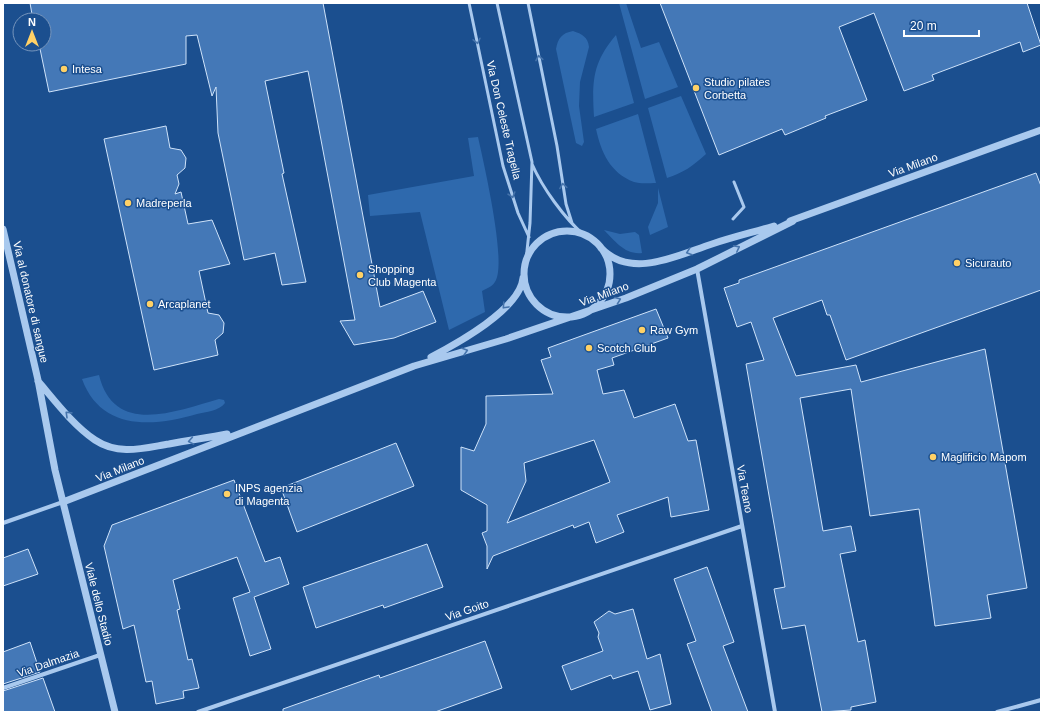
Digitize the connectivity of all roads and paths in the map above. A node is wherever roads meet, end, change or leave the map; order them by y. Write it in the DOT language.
graph roads {
  1 [pos="469,3"];
  2 [pos="498,3"];
  3 [pos="528,3"];
  4 [pos="1041,130"];
  5 [pos="532,162"];
  6 [pos="734,182"];
  7 [pos="734,219"];
  8 [pos="793,220"];
  9 [pos="572,223"];
  10 [pos="3,229"];
  11 [pos="584,235"];
  12 [pos="529,238"];
  13 [pos="601,248"];
  14 [pos="5,249"];
  15 [pos="526,260"];
  16 [pos="697,268"];
  17 [pos="524,273"];
  18 [pos="582,314"];
  19 [pos="414,366"];
  20 [pos="38,380"];
  21 [pos="244,431"];
  22 [pos="96,440"];
  23 [pos="63,502"];
  24 [pos="3,523"];
  25 [pos="742,526"];
  26 [pos="100,655"];
  27 [pos="3,688"];
  28 [pos="1041,700"];
  29 [pos="115,712"];
  30 [pos="198,712"];
  31 [pos="775,712"];
  32 [pos="997,712"];
  1 -- 12 [label="lane, Via Don Celeste Tragella, one-way"];
  2 -- 5 [label="lane, Via Don Celeste Tragella"];
  9 -- 3 [label="lane, one-way"];
  4 -- 8 [label="street, Via Milano"];
  5 -- 9 [label="lane"];
  5 -- 12 [label="lane"];
  6 -- 7 [label="lane"];
  8 -- 13 [label="street, Via Milano, one-way"];
  16 -- 8 [label="street, Via Milano, one-way"];
  9 -- 11 [label="lane"];
  10 -- 14 [label="street, Via al donatore di sangue"];
  11 -- 13 [label="street"];
  11 -- 15 [label="street"];
  12 -- 15 [label="lane"];
  13 -- 18 [label="street"];
  14 -- 20 [label="street, Via al donatore di sangue"];
  15 -- 17 [label="street"];
  18 -- 16 [label="street, Via Milano, one-way"];
  16 -- 25 [label="street, Via Teano"];
  17 -- 18 [label="street"];
  17 -- 19 [label="street, Via Milano, one-way"];
  19 -- 18 [label="street, Via Milano, one-way"];
  19 -- 21 [label="street, Via Milano"];
  22 -- 20 [label="street, Via al donatore di sangue, one-way"];
  20 -- 23 [label="street, Via al donatore di sangue"];
  21 -- 22 [label="street, Via Milano, one-way"];
  21 -- 23 [label="street, Via Milano"];
  23 -- 24 [label="street, Via Milano"];
  23 -- 26 [label="street, Viale dello Stadio"];
  25 -- 30 [label="street, Via Goito"];
  25 -- 31 [label="street, Via Teano"];
  26 -- 27 [label="street, Via Dalmazia"];
  26 -- 29 [label="street, Viale dello Stadio"];
  28 -- 32 [label="street"];
}
